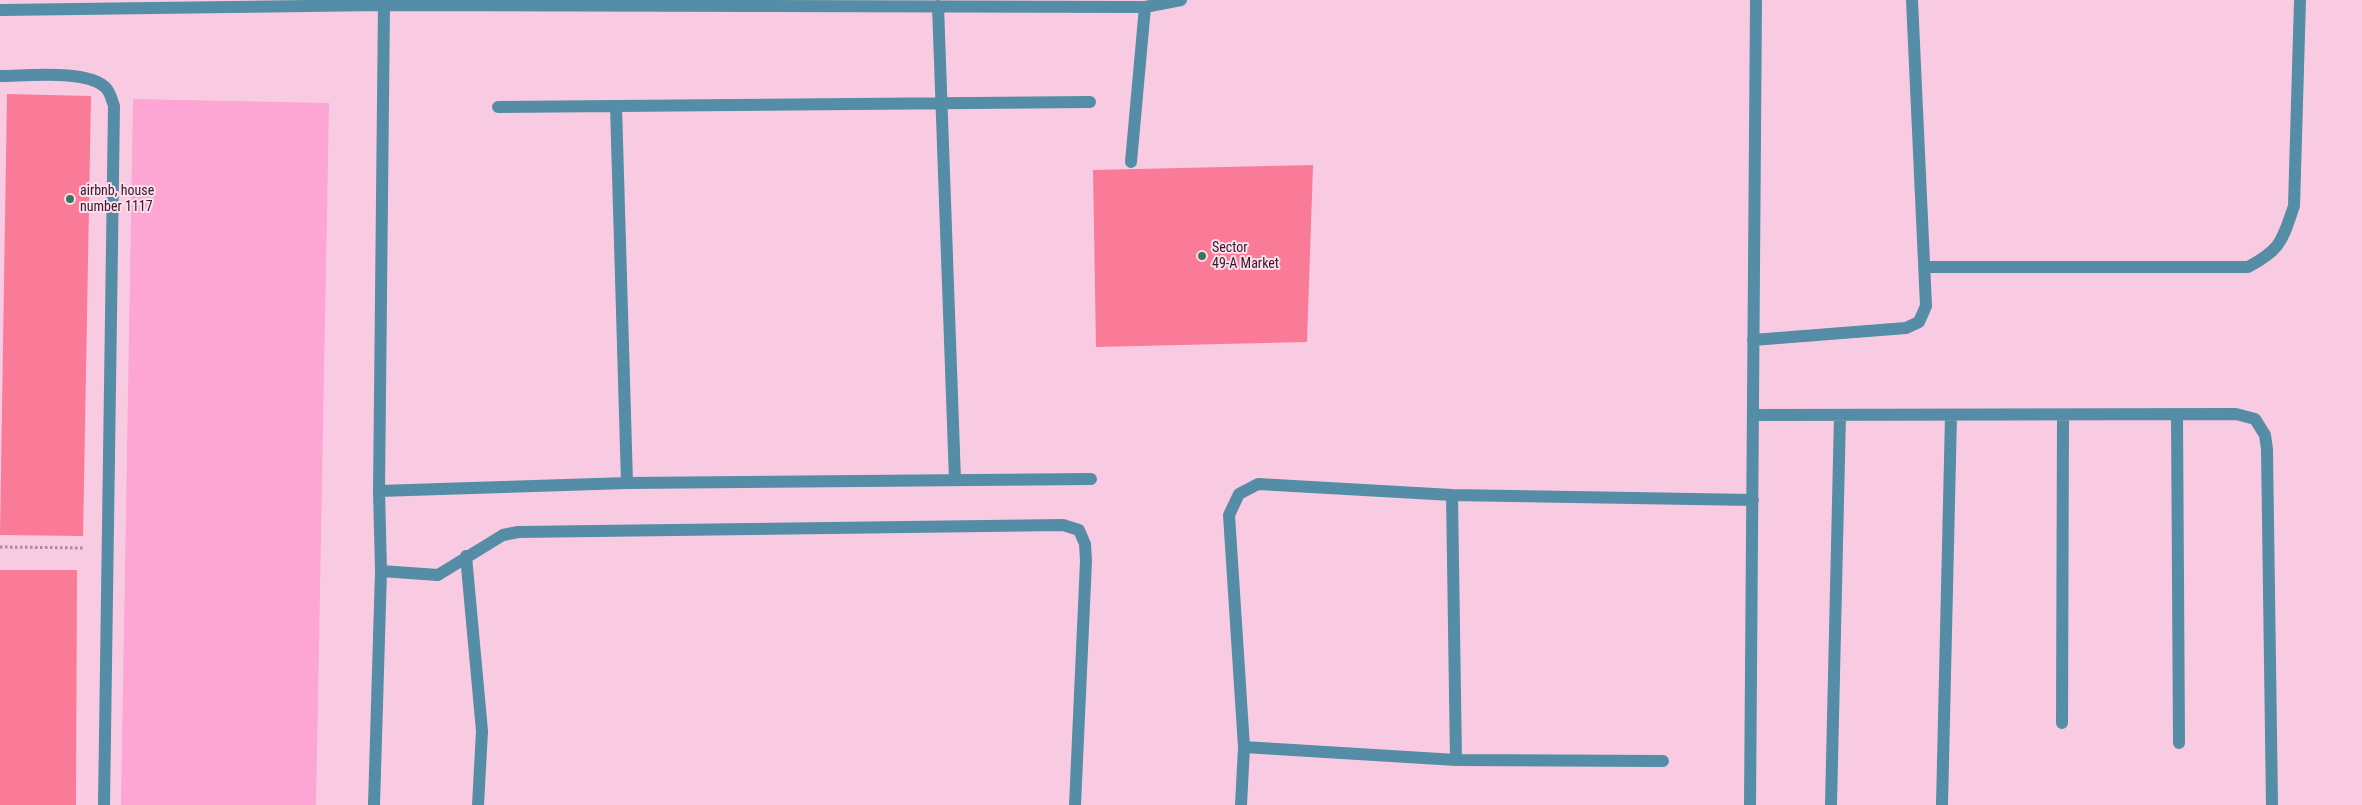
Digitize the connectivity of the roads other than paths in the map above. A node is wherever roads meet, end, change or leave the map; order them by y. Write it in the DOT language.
graph roads {
  1 [pos="1181,0"];
  2 [pos="1756,0"];
  3 [pos="1912,0"];
  4 [pos="2300,0"];
  5 [pos="916,3"];
  6 [pos="384,4"];
  7 [pos="938,6"];
  8 [pos="1145,6"];
  9 [pos="0,10"];
  10 [pos="0,76"];
  11 [pos="1090,102"];
  12 [pos="943,103"];
  13 [pos="616,106"];
  14 [pos="498,107"];
  15 [pos="1131,162"];
  16 [pos="1924,268"];
  17 [pos="1752,340"];
  18 [pos="1840,415"];
  19 [pos="2063,415"];
  20 [pos="2177,415"];
  21 [pos="1754,416"];
  22 [pos="1951,416"];
  23 [pos="1091,479"];
  24 [pos="955,480"];
  25 [pos="627,483"];
  26 [pos="379,491"];
  27 [pos="1452,495"];
  28 [pos="1753,500"];
  29 [pos="466,556"];
  30 [pos="381,570"];
  31 [pos="2062,723"];
  32 [pos="2179,743"];
  33 [pos="1244,747"];
  34 [pos="1456,760"];
  35 [pos="1662,761"];
  36 [pos="104,805"];
  37 [pos="374,805"];
  38 [pos="478,805"];
  39 [pos="1075,805"];
  40 [pos="1241,805"];
  41 [pos="1750,805"];
  42 [pos="1832,805"];
  43 [pos="1942,805"];
  44 [pos="2272,805"];
  1 -- 8 [label="street"];
  2 -- 17 [label="street"];
  3 -- 16 [label="street"];
  4 -- 16 [label="street"];
  5 -- 6 [label="street"];
  5 -- 7 [label="street"];
  6 -- 9 [label="street"];
  6 -- 26 [label="street"];
  7 -- 8 [label="street"];
  7 -- 12 [label="street"];
  8 -- 15 [label="street"];
  10 -- 36 [label="street"];
  11 -- 12 [label="street"];
  12 -- 13 [label="street"];
  12 -- 24 [label="street"];
  13 -- 14 [label="street"];
  13 -- 25 [label="street"];
  16 -- 17 [label="street"];
  17 -- 21 [label="street"];
  18 -- 21 [label="street"];
  18 -- 22 [label="street"];
  18 -- 42 [label="street"];
  19 -- 20 [label="street"];
  19 -- 22 [label="street"];
  19 -- 31 [label="street"];
  20 -- 32 [label="street"];
  20 -- 44 [label="street"];
  21 -- 28 [label="street"];
  22 -- 43 [label="street"];
  23 -- 24 [label="street"];
  24 -- 25 [label="street"];
  25 -- 26 [label="street"];
  26 -- 30 [label="street"];
  27 -- 28 [label="street"];
  27 -- 33 [label="street"];
  27 -- 34 [label="street"];
  28 -- 41 [label="street"];
  29 -- 30 [label="street"];
  29 -- 38 [label="street"];
  29 -- 39 [label="street"];
  30 -- 37 [label="street"];
  33 -- 34 [label="street"];
  33 -- 40 [label="street"];
  34 -- 35 [label="street"];
}
